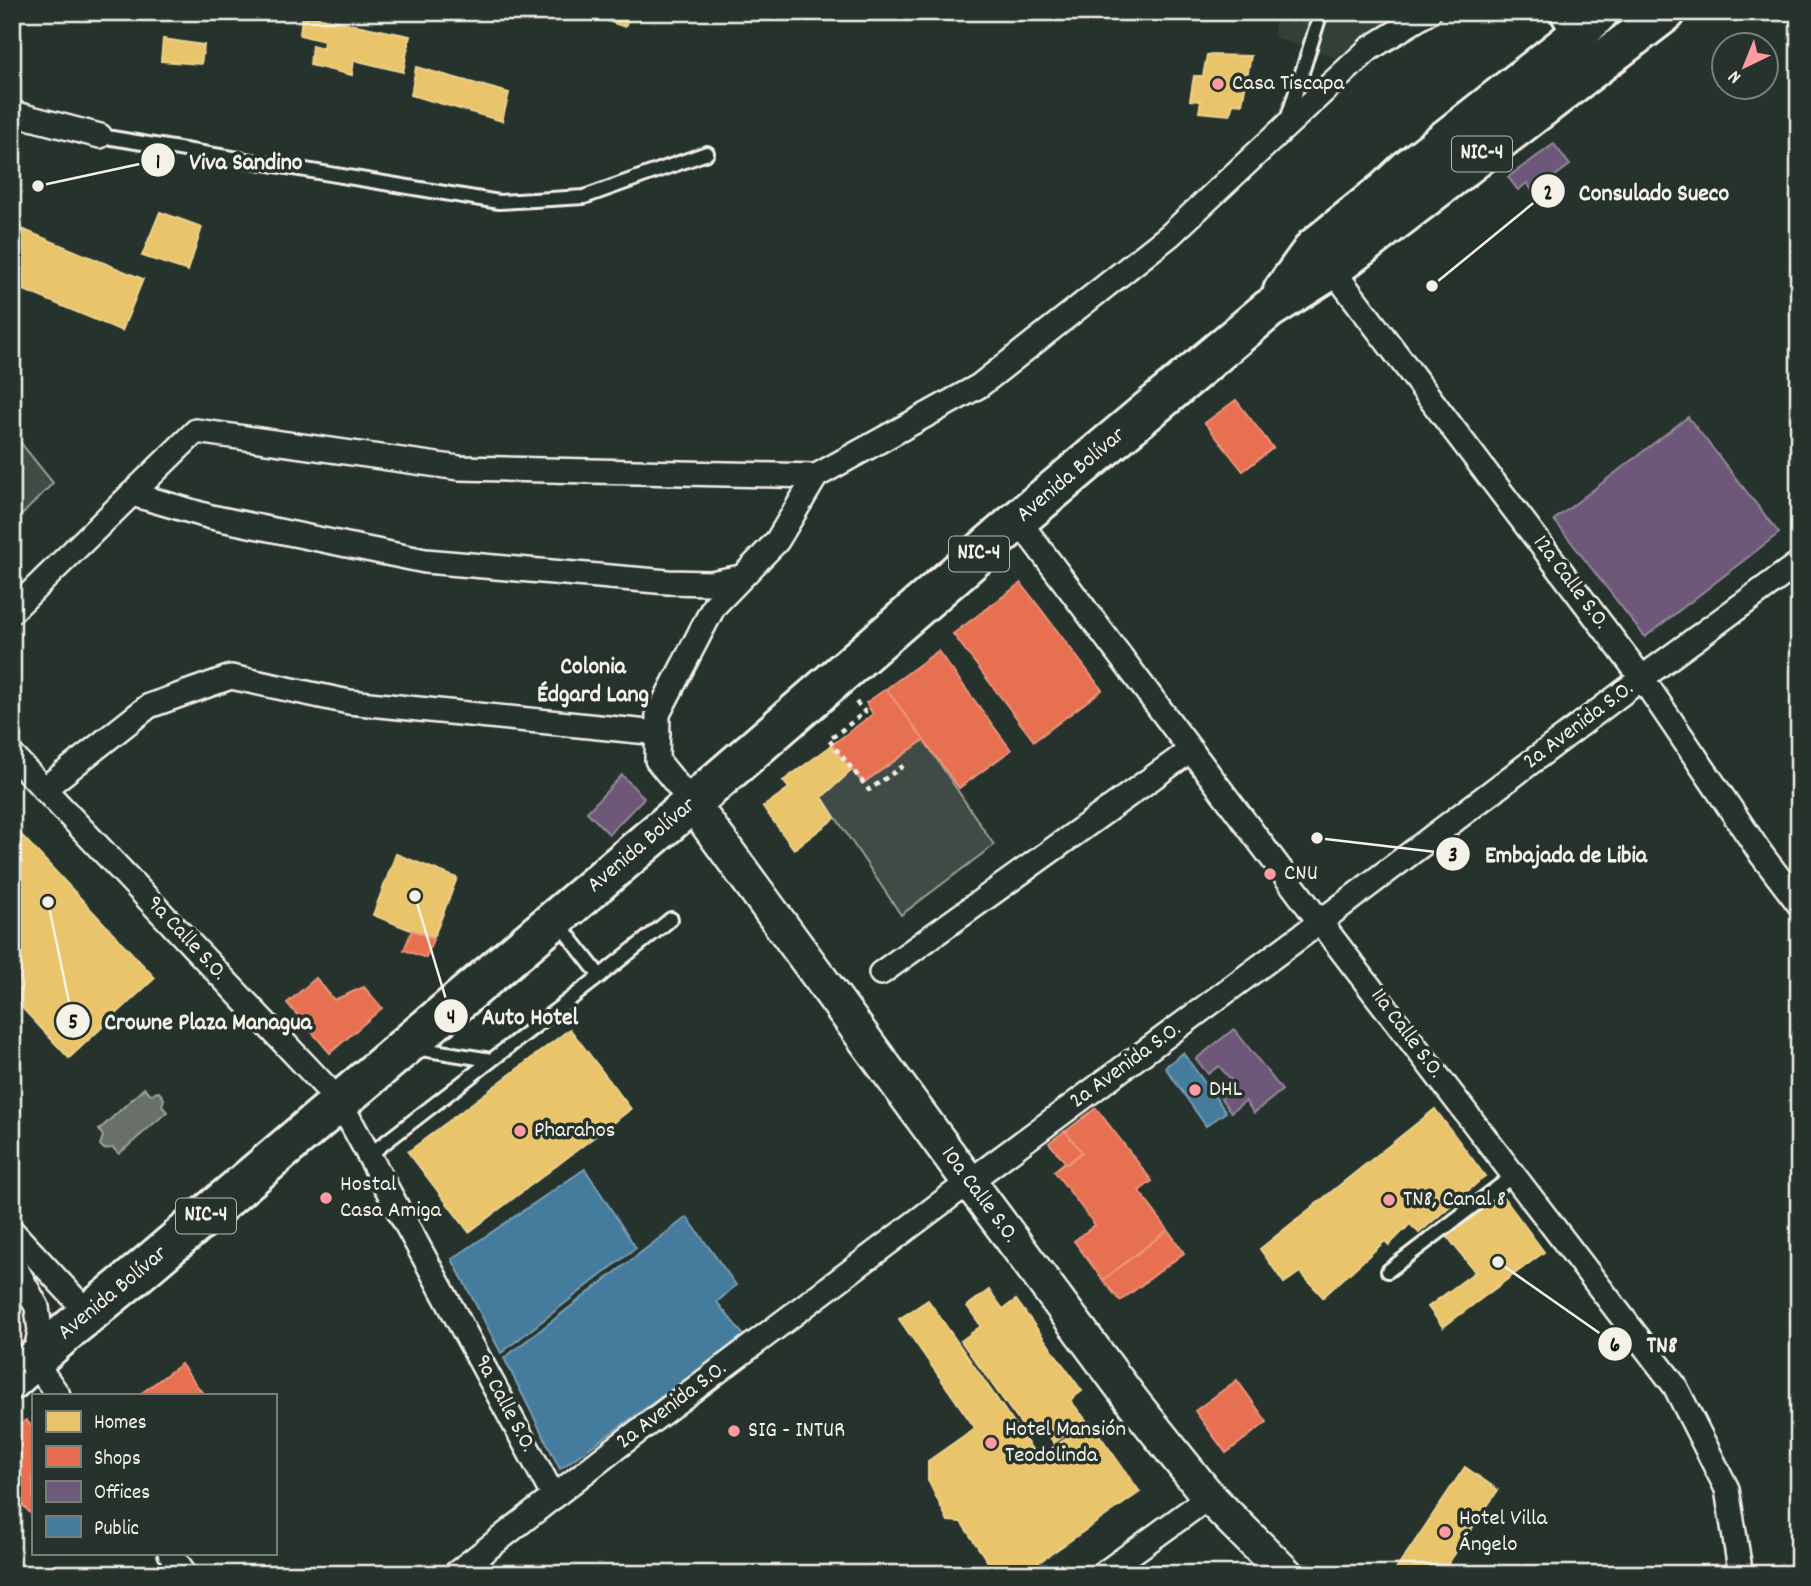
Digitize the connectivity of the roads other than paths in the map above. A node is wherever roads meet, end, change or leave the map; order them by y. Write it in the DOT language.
graph roads {
  1 [pos="1321,12"];
  2 [pos="1429,12"];
  3 [pos="1599,12"];
  4 [pos="1648,19"];
  5 [pos="1564,26"];
  6 [pos="12,113"];
  7 [pos="1285,127"];
  8 [pos="100,136"];
  9 [pos="707,153"];
  10 [pos="1386,190"];
  11 [pos="1332,268"];
  12 [pos="1269,309"];
  13 [pos="816,476"];
  14 [pos="132,494"];
  15 [pos="1018,520"];
  16 [pos="1799,563"];
  17 [pos="741,577"];
  18 [pos="12,611"];
  19 [pos="1642,678"];
  20 [pos="658,733"];
  21 [pos="1191,750"];
  22 [pos="12,755"];
  23 [pos="44,789"];
  24 [pos="692,803"];
  25 [pos="1799,904"];
  26 [pos="555,918"];
  27 [pos="671,919"];
  28 [pos="1320,922"];
  29 [pos="881,973"];
  30 [pos="600,976"];
  31 [pos="405,1046"];
  32 [pos="491,1060"];
  33 [pos="340,1102"];
  34 [pos="369,1155"];
  35 [pos="1514,1175"];
  36 [pos="969,1182"];
  37 [pos="12,1231"];
  38 [pos="13,1264"];
  39 [pos="1388,1271"];
  40 [pos="80,1321"];
  41 [pos="23,1371"];
  42 [pos="57,1394"];
  43 [pos="554,1497"];
  44 [pos="1209,1497"];
  45 [pos="171,1554"];
  46 [pos="185,1574"];
  47 [pos="456,1574"];
  48 [pos="1103,1574"];
  49 [pos="1286,1574"];
  50 [pos="1737,1574"];
  1 -- 7 [label="lane"];
  2 -- 7 [label="street"];
  3 -- 5 [label="highway, Avenida Bolívar / NIC-4"];
  4 -- 11 [label="highway, Avenida Bolívar / NIC-4"];
  5 -- 10 [label="highway, Avenida Bolívar / NIC-4"];
  6 -- 8 [label="street"];
  7 -- 13 [label="street"];
  8 -- 9 [label="lane"];
  10 -- 11 [label="highway"];
  10 -- 12 [label="highway, Avenida Bolívar / NIC-4"];
  11 -- 12 [label="highway, Avenida Bolívar / NIC-4"];
  11 -- 19 [label="street, 12a Calle S.O."];
  12 -- 15 [label="highway, Avenida Bolívar / NIC-4"];
  13 -- 14 [label="street"];
  13 -- 17 [label="street"];
  14 -- 17 [label="street"];
  14 -- 18 [label="street"];
  15 -- 21 [label="street, 11a Calle S.O."];
  15 -- 24 [label="highway, Avenida Bolívar / NIC-4"];
  16 -- 19 [label="street, 2a Avenida S.O."];
  17 -- 20 [label="street"];
  19 -- 25 [label="street, 12a Calle S.O."];
  19 -- 28 [label="street, 2a Avenida S.O."];
  20 -- 23 [label="street"];
  20 -- 24 [label="street"];
  21 -- 28 [label="street, 11a Calle S.O."];
  21 -- 29 [label="street"];
  22 -- 23 [label="street, 9a Calle S.O."];
  23 -- 33 [label="street, 9a Calle S.O."];
  24 -- 26 [label="highway, Avenida Bolívar / NIC-4"];
  24 -- 36 [label="street, 10a Calle S.O."];
  26 -- 30 [label="lane"];
  26 -- 31 [label="highway, Avenida Bolívar / NIC-4"];
  27 -- 30 [label="lane"];
  28 -- 35 [label="street, 11a Calle S.O."];
  28 -- 36 [label="street, 2a Avenida S.O."];
  30 -- 32 [label="lane"];
  31 -- 32 [label="lane"];
  31 -- 33 [label="highway, Avenida Bolívar / NIC-4"];
  32 -- 34 [label="lane"];
  33 -- 34 [label="street, 9a Calle S.O."];
  33 -- 40 [label="highway, Avenida Bolívar / NIC-4"];
  34 -- 43 [label="street, 9a Calle S.O."];
  35 -- 39 [label="lane"];
  35 -- 50 [label="street, 11a Calle S.O."];
  36 -- 43 [label="street, 2a Avenida S.O."];
  36 -- 44 [label="street, 10a Calle S.O."];
  37 -- 40 [label="street"];
  38 -- 40 [label="street"];
  38 -- 41 [label="street"];
  40 -- 41 [label="highway, Avenida Bolívar / NIC-4"];
  41 -- 42 [label="street"];
  43 -- 47 [label="street, 2a Avenida S.O."];
  44 -- 48 [label="street"];
  44 -- 49 [label="street, 10a Calle S.O."];
  45 -- 46 [label="street"];
}
